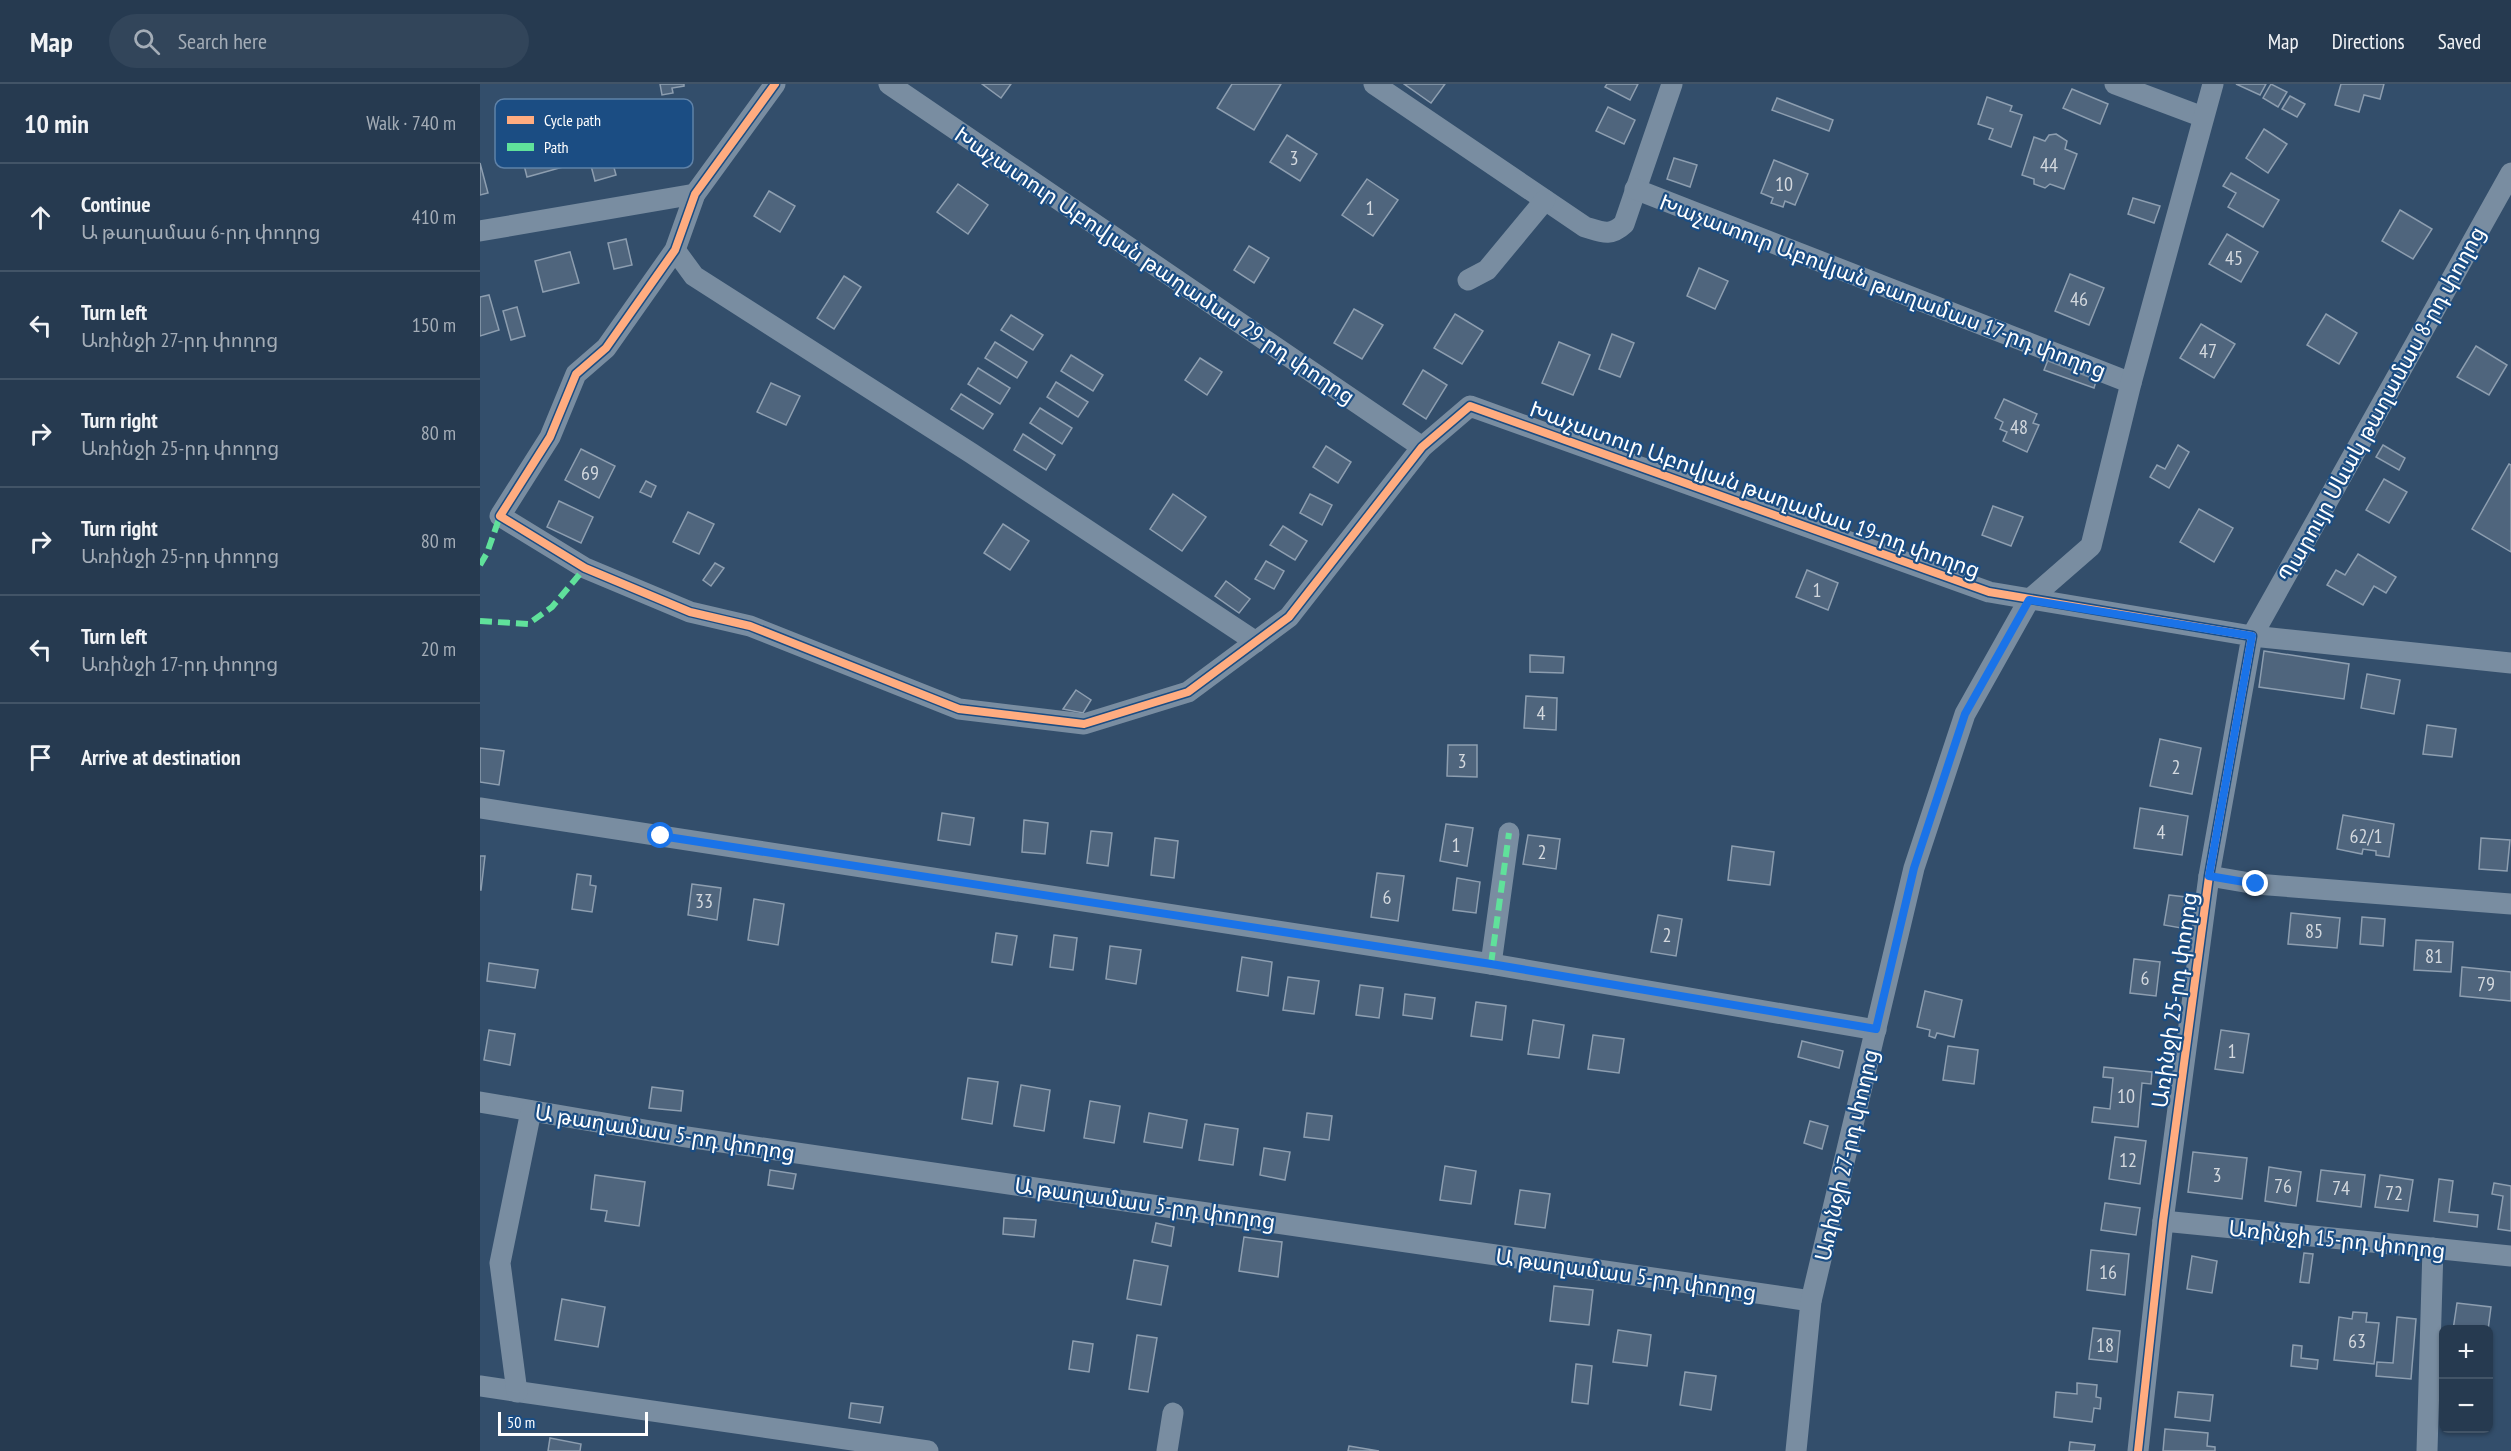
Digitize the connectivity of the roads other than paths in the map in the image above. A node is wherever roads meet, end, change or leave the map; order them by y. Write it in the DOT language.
graph roads {
  1 [pos="775,84"];
  2 [pos="888,84"];
  3 [pos="1374,84"];
  4 [pos="1672,84"];
  5 [pos="2115,84"];
  6 [pos="2213,84"];
  7 [pos="2203,117"];
  8 [pos="2511,173"];
  9 [pos="1635,189"];
  10 [pos="695,194"];
  11 [pos="1545,200"];
  12 [pos="480,231"];
  13 [pos="675,250"];
  14 [pos="1468,280"];
  15 [pos="2132,382"];
  16 [pos="1422,447"];
  17 [pos="2029,600"];
  18 [pos="2252,636"];
  19 [pos="1256,642"];
  20 [pos="2511,663"];
  21 [pos="480,808"];
  22 [pos="1509,833"];
  23 [pos="2209,876"];
  24 [pos="2511,904"];
  25 [pos="1491,964"];
  26 [pos="1876,1029"];
  27 [pos="480,1102"];
  28 [pos="531,1111"];
  29 [pos="2163,1221"];
  30 [pos="2433,1248"];
  31 [pos="2511,1256"];
  32 [pos="1811,1301"];
  33 [pos="480,1386"];
  34 [pos="517,1392"];
  35 [pos="1173,1413"];
  36 [pos="928,1451"];
  37 [pos="1167,1451"];
  38 [pos="1797,1451"];
  39 [pos="2138,1451"];
  40 [pos="2427,1451"];
  1 -- 10 [label="street"];
  2 -- 16 [label="street, Խաչատուր Աբովյան թաղամաս 29-րդ փողոց"];
  3 -- 11 [label="street"];
  4 -- 9 [label="street"];
  5 -- 7 [label="street"];
  6 -- 7 [label="street, Առինջի 27-րդ փողոց"];
  7 -- 15 [label="street, Առինջի 27-րդ փողոց"];
  8 -- 18 [label="street, Պարույր Սևակ թաղամաս 8-րդ փողոց"];
  9 -- 11 [label="street"];
  9 -- 15 [label="street, Խաչատուր Աբովյան թաղամաս 17-րդ փողոց"];
  10 -- 12 [label="street"];
  10 -- 13 [label="street"];
  11 -- 14 [label="street"];
  13 -- 19 [label="street"];
  13 -- 19 [label="street"];
  15 -- 17 [label="street, Առինջի 27-րդ փողոց"];
  16 -- 17 [label="street, Խաչատուր Աբովյան թաղամաս 19-րդ փողոց"];
  16 -- 19 [label="street"];
  17 -- 18 [label="street"];
  17 -- 26 [label="street, Առինջի 27-րդ փողոց"];
  18 -- 20 [label="street"];
  18 -- 23 [label="street, Առինջի 25-րդ փողոց"];
  21 -- 25 [label="street"];
  22 -- 25 [label="street"];
  23 -- 24 [label="street"];
  23 -- 29 [label="street, Առինջի 25-րդ փողոց"];
  25 -- 26 [label="street"];
  26 -- 32 [label="street, Առինջի 27-րդ փողոց"];
  27 -- 28 [label="street, Ա թաղամաս 5-րդ փողոց"];
  28 -- 32 [label="street, Ա թաղամաս 5-րդ փողոց"];
  28 -- 34 [label="street"];
  29 -- 30 [label="street, Առինջի 15-րդ փողոց"];
  29 -- 39 [label="street, Առինջի 25-րդ փողոց"];
  30 -- 31 [label="street, Առինջի 15-րդ փողոց"];
  30 -- 40 [label="street"];
  32 -- 38 [label="street, Առինջի 27-րդ փողոց"];
  33 -- 34 [label="street"];
  34 -- 36 [label="street"];
  35 -- 37 [label="street"];
}
